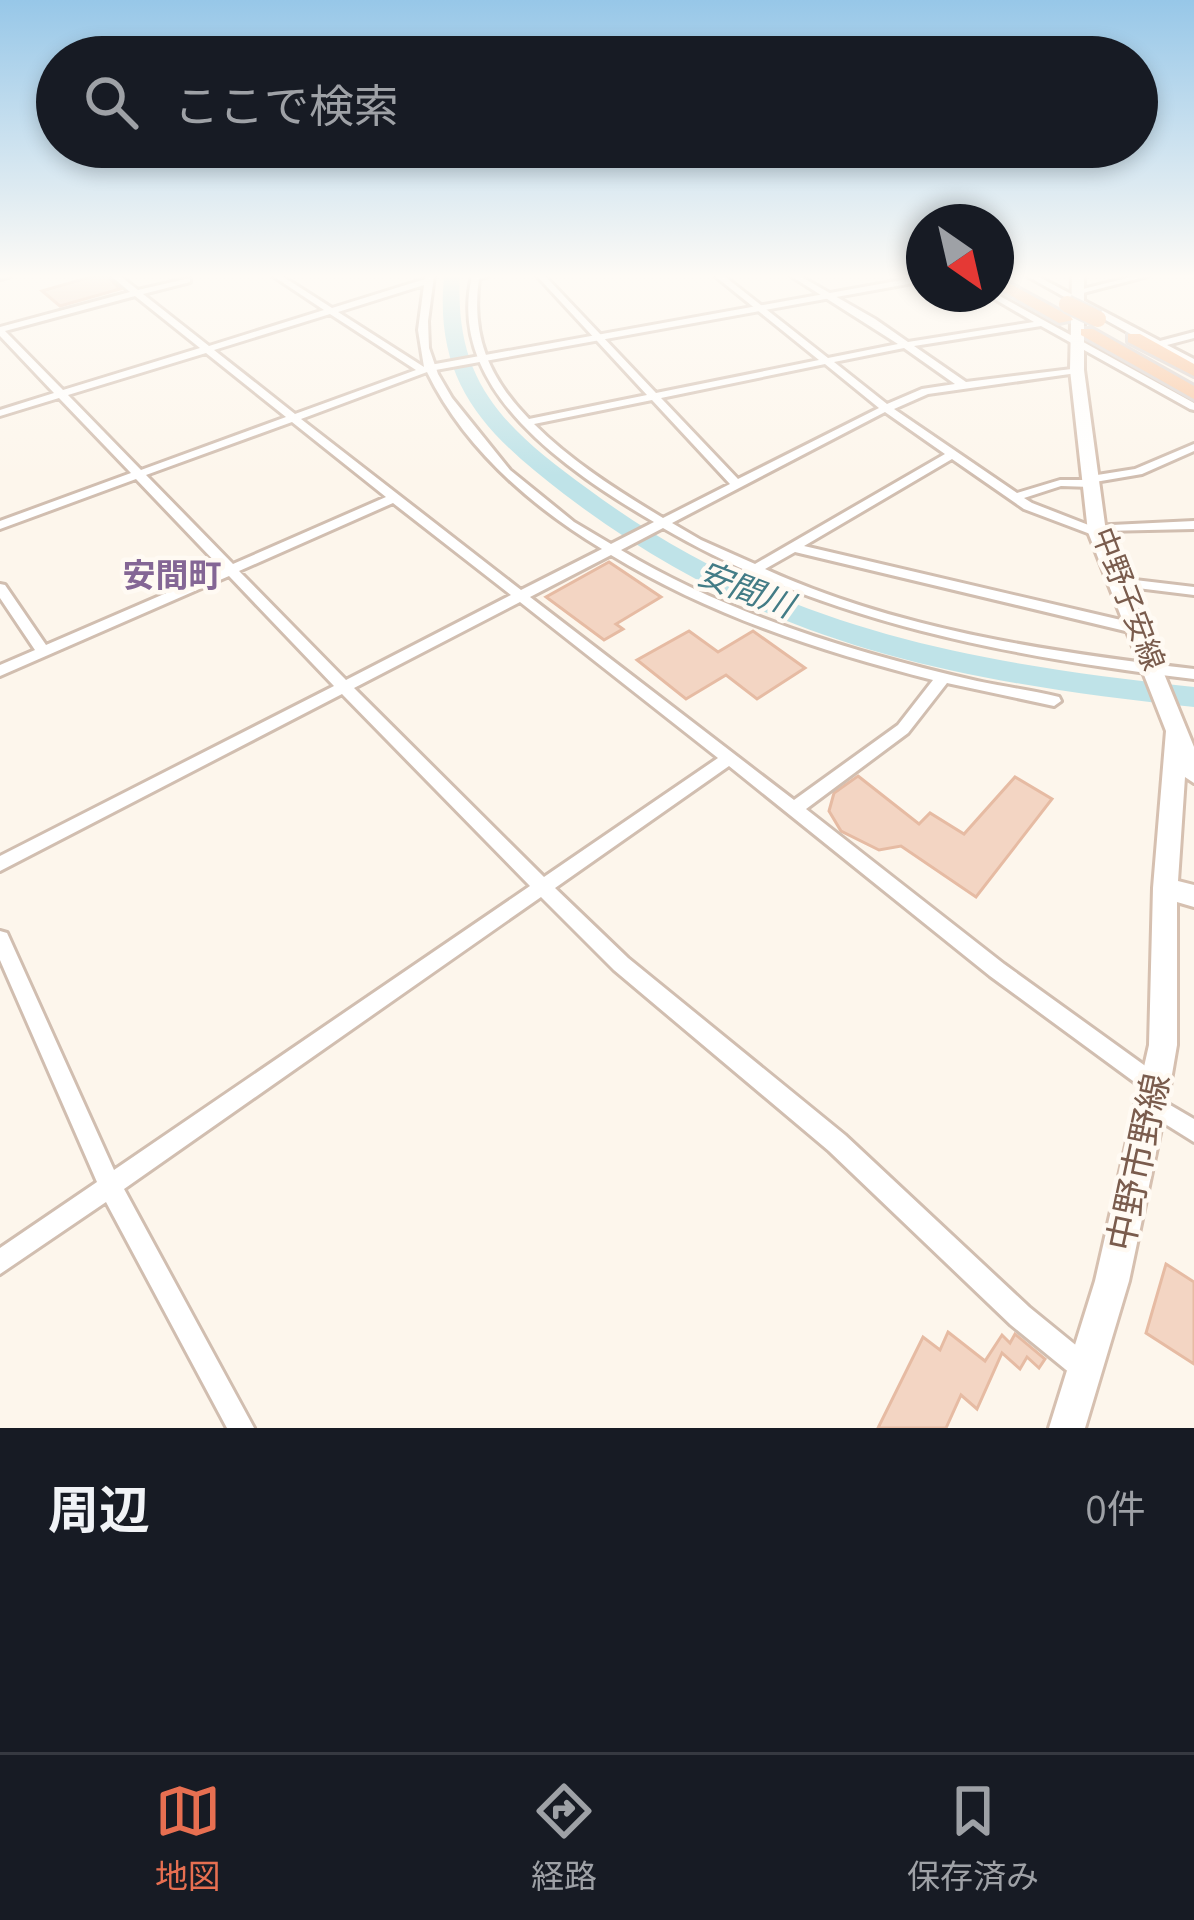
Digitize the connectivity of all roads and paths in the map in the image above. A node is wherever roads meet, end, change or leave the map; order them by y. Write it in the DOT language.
graph roads {
  1 [pos="12,343"];
  2 [pos="201,343"];
  3 [pos="221,343"];
  4 [pos="382,343"];
  5 [pos="424,343"];
  6 [pos="475,343"];
  7 [pos="580,343"];
  8 [pos="603,343"];
  9 [pos="802,343"];
  10 [pos="901,343"];
  11 [pos="920,343"];
  12 [pos="1085,343"];
  13 [pos="1096,343"];
  14 [pos="1110,343"];
  15 [pos="1114,343"];
  16 [pos="1125,343"];
  17 [pos="1153,343"];
  18 [pos="1166,343"];
  19 [pos="905,345"];
  20 [pos="1157,345"];
  21 [pos="206,347"];
  22 [pos="1116,352"];
  23 [pos="1102,355"];
  24 [pos="482,360"];
  25 [pos="827,362"];
  26 [pos="1078,365"];
  27 [pos="1194,367"];
  28 [pos="427,369"];
  29 [pos="1194,383"];
  30 [pos="962,384"];
  31 [pos="61,394"];
  32 [pos="1194,394"];
  33 [pos="652,396"];
  34 [pos="1194,407"];
  35 [pos="886,408"];
  36 [pos="0,413"];
  37 [pos="293,416"];
  38 [pos="524,423"];
  39 [pos="1194,446"];
  40 [pos="952,454"];
  41 [pos="137,474"];
  42 [pos="1091,482"];
  43 [pos="738,485"];
  44 [pos="1015,497"];
  45 [pos="394,498"];
  46 [pos="0,525"];
  47 [pos="663,526"];
  48 [pos="1194,526"];
  49 [pos="1097,530"];
  50 [pos="795,548"];
  51 [pos="612,552"];
  52 [pos="234,569"];
  53 [pos="756,569"];
  54 [pos="1118,582"];
  55 [pos="0,588"];
  56 [pos="1194,591"];
  57 [pos="521,595"];
  58 [pos="1138,629"];
  59 [pos="44,653"];
  60 [pos="0,671"];
  61 [pos="1156,673"];
  62 [pos="1194,674"];
  63 [pos="943,678"];
  64 [pos="346,689"];
  65 [pos="1054,701"];
  66 [pos="1176,725"];
  67 [pos="729,758"];
  68 [pos="1194,774"];
  69 [pos="794,809"];
  70 [pos="0,864"];
  71 [pos="543,889"];
  72 [pos="1179,892"];
  73 [pos="0,939"];
  74 [pos="1155,1096"];
  75 [pos="1194,1131"];
  76 [pos="110,1186"];
  77 [pos="0,1262"];
  78 [pos="1088,1371"];
  79 [pos="241,1428"];
  80 [pos="1067,1428"];
  1 -- 31 [label="street"];
  2 -- 21 [label="street"];
  3 -- 21 [label="street"];
  4 -- 28 [label="street"];
  5 -- 28 [label="street"];
  6 -- 24 [label="street"];
  7 -- 24 [label="street"];
  8 -- 33 [label="street"];
  9 -- 25 [label="street"];
  10 -- 19 [label="street"];
  11 -- 19 [label="street"];
  12 -- 26 [label="main road, 中野子安線"];
  13 -- 23 [label="street"];
  14 -- 32 [label="highway"];
  15 -- 29 [label="highway"];
  16 -- 27 [label="highway"];
  17 -- 20 [label="street"];
  18 -- 20 [label="street"];
  19 -- 25 [label="street"];
  19 -- 30 [label="street"];
  20 -- 27 [label="street"];
  21 -- 31 [label="street"];
  21 -- 37 [label="street"];
  22 -- 23 [label="street"];
  23 -- 26 [label="street"];
  23 -- 34 [label="street"];
  24 -- 28 [label="street"];
  24 -- 38 [label="street"];
  25 -- 33 [label="street"];
  25 -- 35 [label="street"];
  26 -- 30 [label="street"];
  26 -- 42 [label="main road, 中野子安線"];
  28 -- 37 [label="street"];
  28 -- 51 [label="street"];
  30 -- 35 [label="street"];
  31 -- 36 [label="street"];
  31 -- 41 [label="street"];
  33 -- 38 [label="street"];
  33 -- 43 [label="street"];
  35 -- 40 [label="street"];
  35 -- 43 [label="street"];
  37 -- 41 [label="street"];
  37 -- 45 [label="street"];
  38 -- 47 [label="street"];
  39 -- 42 [label="street"];
  40 -- 44 [label="street"];
  40 -- 50 [label="street"];
  41 -- 46 [label="street"];
  41 -- 52 [label="street"];
  42 -- 44 [label="street"];
  42 -- 49 [label="main road, 中野子安線"];
  43 -- 47 [label="street"];
  44 -- 49 [label="street"];
  45 -- 52 [label="street"];
  45 -- 57 [label="street"];
  47 -- 51 [label="street"];
  47 -- 53 [label="street"];
  48 -- 49 [label="street"];
  49 -- 54 [label="main road, 中野子安線"];
  50 -- 53 [label="street"];
  50 -- 58 [label="street"];
  51 -- 57 [label="street"];
  51 -- 63 [label="street"];
  52 -- 59 [label="street"];
  52 -- 64 [label="street"];
  53 -- 61 [label="street"];
  54 -- 56 [label="street"];
  54 -- 58 [label="main road, 中野子安線"];
  55 -- 59 [label="street"];
  57 -- 64 [label="street"];
  57 -- 67 [label="street"];
  58 -- 61 [label="main road, 中野子安線"];
  59 -- 60 [label="street"];
  61 -- 62 [label="street"];
  61 -- 66 [label="main road, 中野子安線"];
  63 -- 65 [label="street"];
  63 -- 69 [label="street"];
  64 -- 70 [label="street"];
  64 -- 71 [label="street"];
  66 -- 68 [label="main road, 中野子安線"];
  66 -- 72 [label="main road, 中野市野線"];
  67 -- 69 [label="street"];
  67 -- 71 [label="street"];
  69 -- 74 [label="street"];
  71 -- 76 [label="street"];
  71 -- 78 [label="street"];
  72 -- 74 [label="main road, 中野市野線"];
  73 -- 76 [label="street"];
  74 -- 75 [label="street"];
  74 -- 78 [label="main road, 中野市野線"];
  76 -- 77 [label="street"];
  76 -- 79 [label="street"];
  78 -- 80 [label="main road, 中野市野線"];
}
